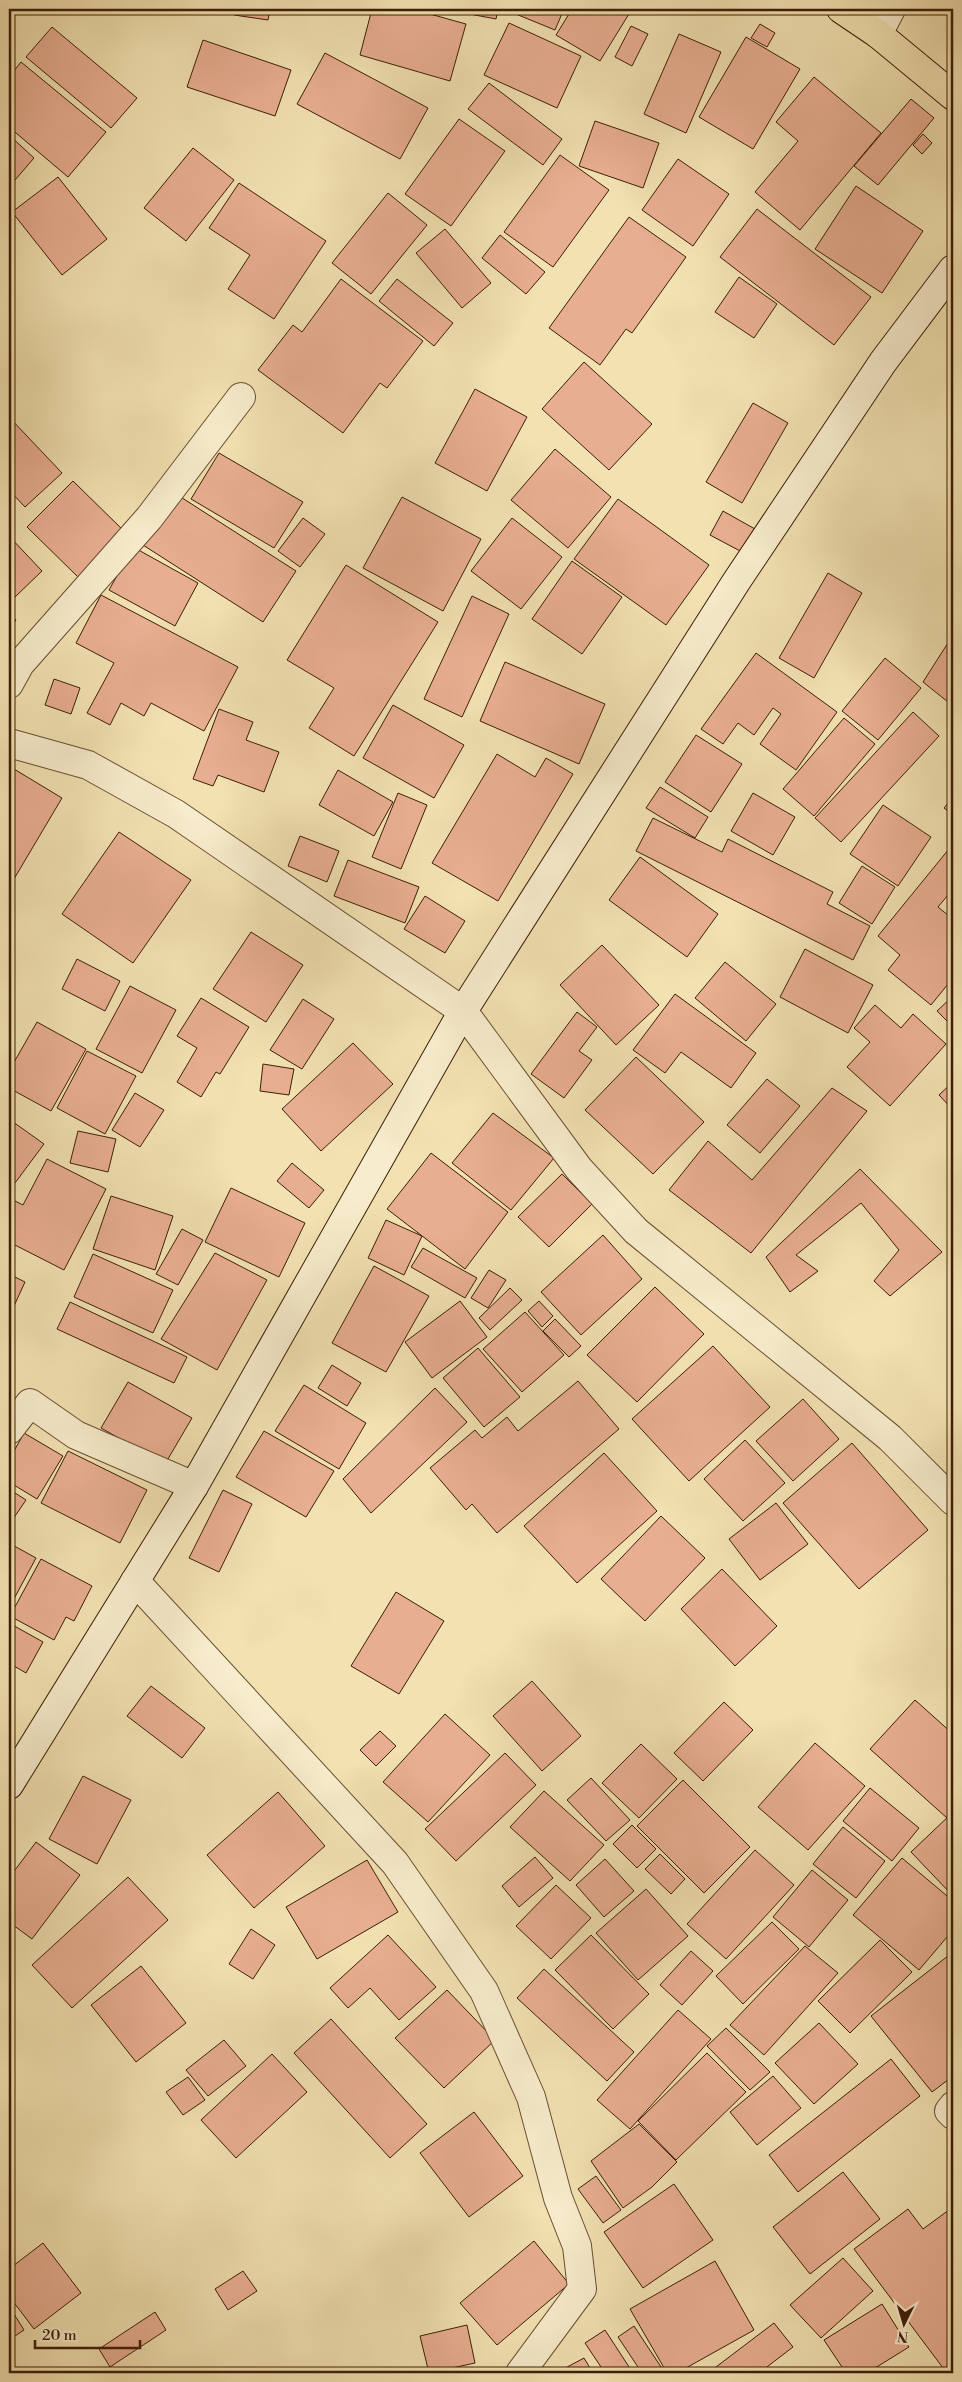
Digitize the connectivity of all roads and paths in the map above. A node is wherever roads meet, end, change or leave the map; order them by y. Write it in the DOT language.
graph roads {
  1 [pos="841,9"];
  2 [pos="891,9"];
  3 [pos="884,40"];
  4 [pos="953,78"];
  5 [pos="953,96"];
  6 [pos="952,272"];
  7 [pos="242,397"];
  8 [pos="9,684"];
  9 [pos="9,743"];
  10 [pos="463,1011"];
  11 [pos="9,1430"];
  12 [pos="194,1486"];
  13 [pos="953,1501"];
  14 [pos="135,1581"];
  15 [pos="9,1785"];
  16 [pos="953,2106"];
  17 [pos="953,2115"];
  18 [pos="520,2373"];
  1 -- 3 [label="main road"];
  2 -- 3 [label="street"];
  3 -- 4 [label="main road"];
  3 -- 5 [label="main road"];
  6 -- 10 [label="street"];
  7 -- 8 [label="street"];
  9 -- 10 [label="street"];
  10 -- 12 [label="street"];
  10 -- 13 [label="street"];
  11 -- 12 [label="street"];
  12 -- 14 [label="street"];
  14 -- 15 [label="street"];
  14 -- 18 [label="street"];
  16 -- 17 [label="street"];
}
